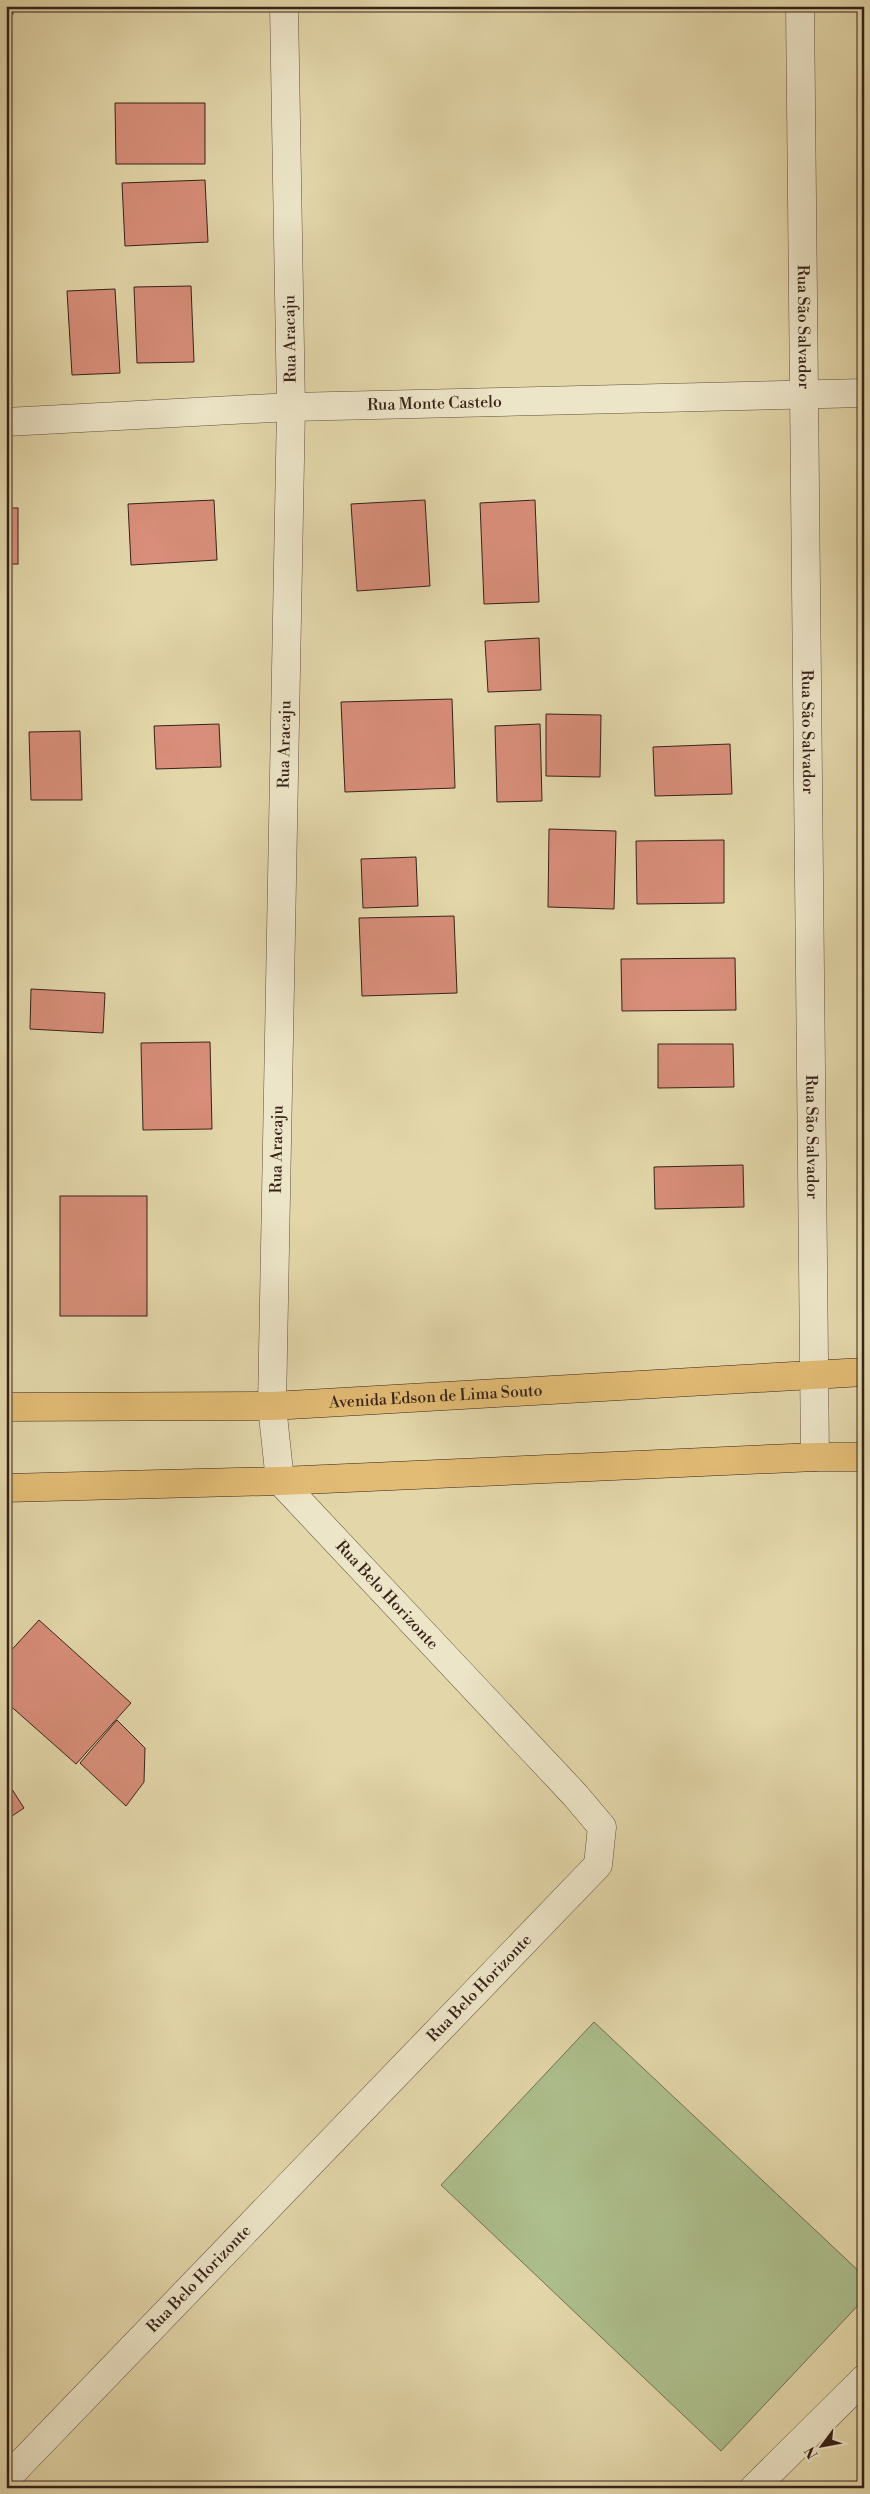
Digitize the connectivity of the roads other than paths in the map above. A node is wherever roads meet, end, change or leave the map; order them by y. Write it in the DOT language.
graph roads {
  1 [pos="284,6"];
  2 [pos="800,6"];
  3 [pos="864,393"];
  4 [pos="803,395"];
  5 [pos="291,407"];
  6 [pos="6,422"];
  7 [pos="864,1372"];
  8 [pos="815,1374"];
  9 [pos="272,1406"];
  10 [pos="6,1407"];
  11 [pos="815,1457"];
  12 [pos="864,1457"];
  13 [pos="280,1481"];
  14 [pos="6,1488"];
  15 [pos="864,2379"];
  16 [pos="6,2479"];
  17 [pos="754,2488"];
  1 -- 5 [label="street, Rua Aracaju"];
  2 -- 4 [label="street, Rua São Salvador"];
  3 -- 4 [label="street, Rua Monte Castelo"];
  4 -- 5 [label="street, Rua Monte Castelo"];
  4 -- 8 [label="street, Rua São Salvador"];
  5 -- 6 [label="street, Rua Monte Castelo"];
  5 -- 9 [label="street, Rua Aracaju"];
  7 -- 8 [label="main road, Avenida Edson de Lima Souto"];
  8 -- 9 [label="main road, Avenida Edson de Lima Souto"];
  8 -- 11 [label="street, Rua São Salvador"];
  9 -- 10 [label="main road, Avenida Edson de Lima Souto"];
  9 -- 13 [label="street, Rua Aracaju"];
  11 -- 12 [label="main road"];
  11 -- 13 [label="main road"];
  13 -- 14 [label="main road"];
  13 -- 16 [label="street, Rua Belo Horizonte"];
  15 -- 17 [label="street"];
}
